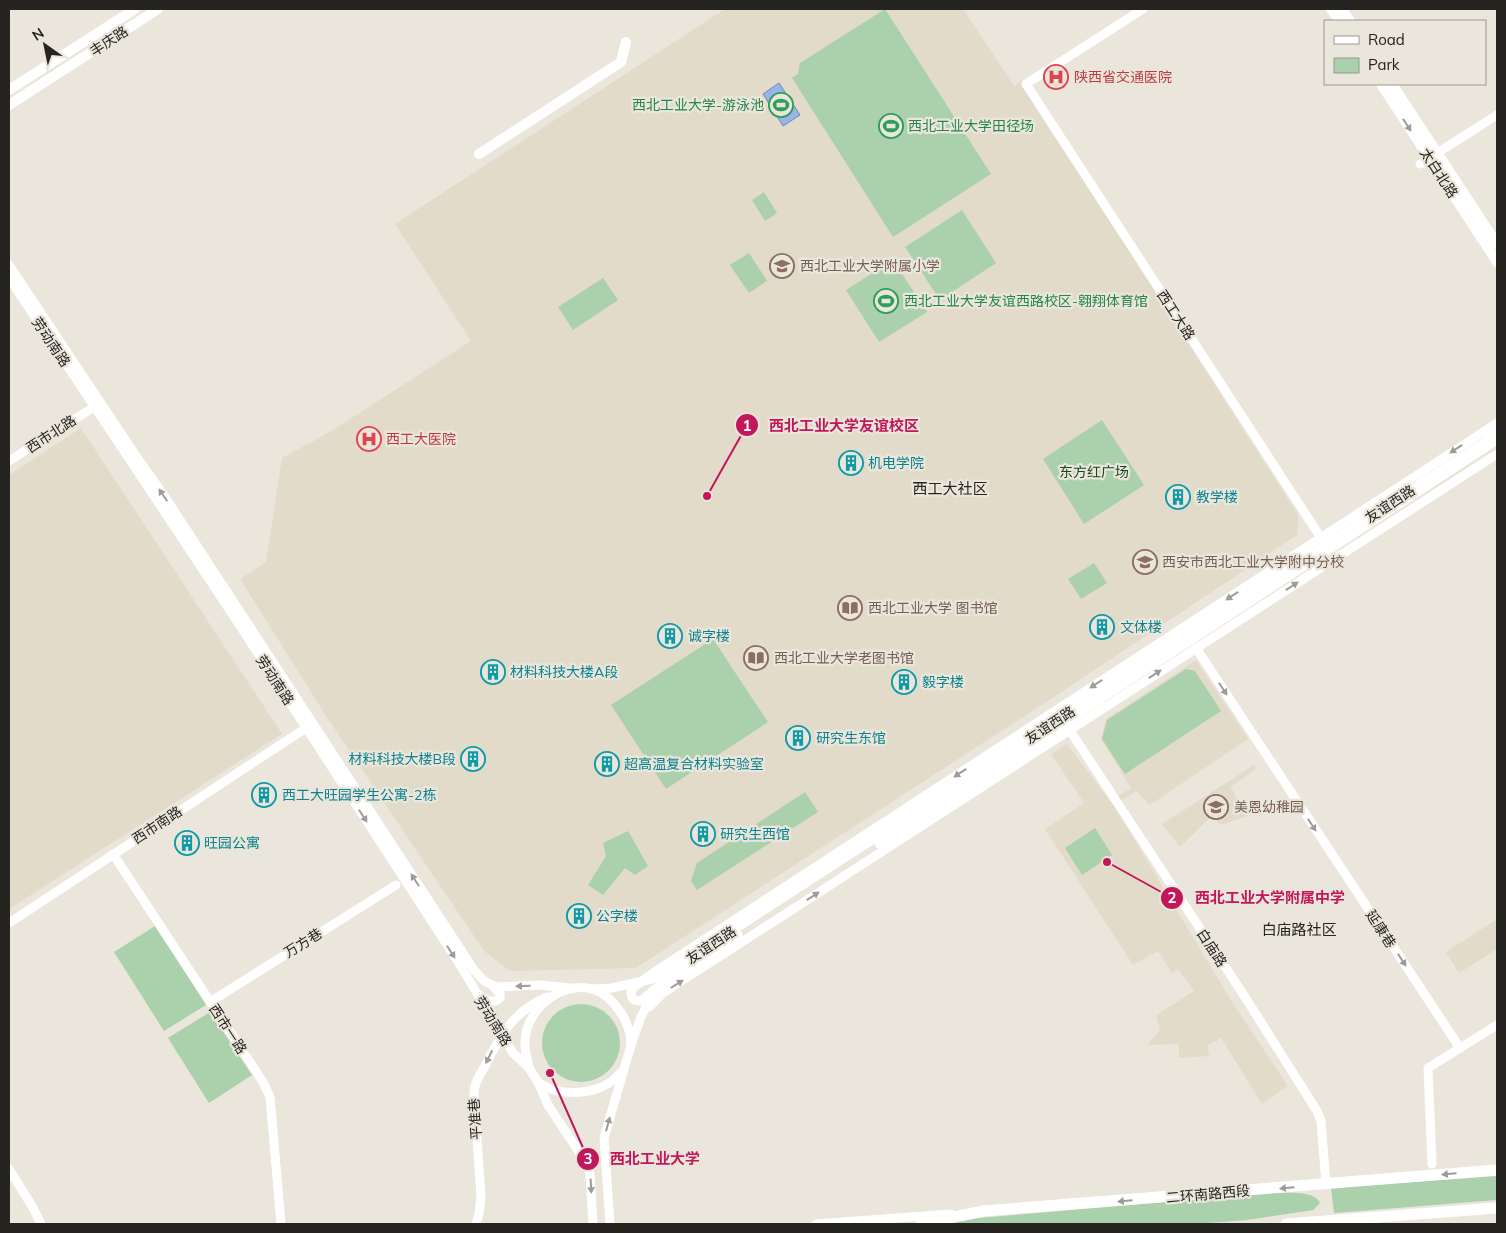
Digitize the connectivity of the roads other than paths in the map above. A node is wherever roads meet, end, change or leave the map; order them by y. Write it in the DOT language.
graph roads {
  1 [pos="135,9"];
  2 [pos="158,9"];
  3 [pos="1143,9"];
  4 [pos="1331,9"];
  5 [pos="1342,9"];
  6 [pos="1339,20"];
  7 [pos="1349,20"];
  8 [pos="626,42"];
  9 [pos="1382,85"];
  10 [pos="1392,85"];
  11 [pos="9,90"];
  12 [pos="9,105"];
  13 [pos="1497,115"];
  14 [pos="479,154"];
  15 [pos="1429,158"];
  16 [pos="1497,244"];
  17 [pos="1497,262"];
  18 [pos="9,265"];
  19 [pos="9,278"];
  20 [pos="94,407"];
  21 [pos="1497,423"];
  22 [pos="1497,431"];
  23 [pos="1497,440"];
  24 [pos="1497,454"];
  25 [pos="9,461"];
  26 [pos="1324,541"];
  27 [pos="1196,648"];
  28 [pos="1067,727"];
  29 [pos="306,728"];
  30 [pos="113,854"];
  31 [pos="396,885"];
  32 [pos="9,923"];
  33 [pos="643,982"];
  34 [pos="493,986"];
  35 [pos="471,987"];
  36 [pos="571,988"];
  37 [pos="592,989"];
  38 [pos="655,990"];
  39 [pos="561,992"];
  40 [pos="210,1002"];
  41 [pos="641,1017"];
  42 [pos="1497,1025"];
  43 [pos="501,1035"];
  44 [pos="631,1045"];
  45 [pos="1460,1048"];
  46 [pos="529,1068"];
  47 [pos="623,1068"];
  48 [pos="538,1082"];
  49 [pos="1432,1164"];
  50 [pos="9,1169"];
  51 [pos="1497,1170"];
  52 [pos="1326,1184"];
  53 [pos="1497,1208"];
  54 [pos="983,1211"];
  55 [pos="1329,1223"];
  56 [pos="41,1224"];
  57 [pos="281,1224"];
  58 [pos="476,1224"];
  59 [pos="593,1224"];
  60 [pos="610,1224"];
  61 [pos="816,1224"];
  62 [pos="921,1224"];
  63 [pos="1286,1224"];
  1 -- 11 [label="main road, 丰庆路"];
  2 -- 12 [label="main road, 丰庆路"];
  3 -- 26 [label="street, 西工大路"];
  4 -- 6 [label="main road"];
  5 -- 7 [label="main road"];
  8 -- 14 [label="main road"];
  9 -- 15 [label="main road, 太白北路, one-way"];
  10 -- 15 [label="main road, 太白北路"];
  13 -- 15 [label="street"];
  15 -- 16 [label="main road, 太白北路"];
  15 -- 17 [label="main road, 太白北路"];
  34 -- 18 [label="street, 劳动南路, one-way"];
  19 -- 20 [label="street, 劳动南路"];
  20 -- 25 [label="street, 西市北路"];
  20 -- 29 [label="street, 劳动南路"];
  21 -- 26 [label="street, one-way"];
  22 -- 26 [label="street, 友谊西路"];
  23 -- 28 [label="street, 友谊西路"];
  27 -- 24 [label="street, one-way"];
  26 -- 33 [label="street, one-way"];
  28 -- 27 [label="street, one-way"];
  27 -- 45 [label="street, 延康巷, one-way"];
  28 -- 38 [label="street, 友谊西路"];
  41 -- 28 [label="street, one-way"];
  28 -- 52 [label="street, 白庙路"];
  29 -- 30 [label="street, 西市南路"];
  29 -- 35 [label="street, 劳动南路, one-way"];
  30 -- 32 [label="street, 西市南路"];
  30 -- 40 [label="street, 西市一路"];
  31 -- 40 [label="street, 万方巷"];
  33 -- 37 [label="street"];
  33 -- 38 [label="street"];
  34 -- 35 [label="street"];
  36 -- 34 [label="street, 劳动南路, one-way"];
  35 -- 43 [label="street, 劳动南路"];
  36 -- 37 [label="street"];
  36 -- 39 [label="street"];
  37 -- 44 [label="street"];
  38 -- 41 [label="street, 友谊西路"];
  39 -- 43 [label="street, 平准巷"];
  39 -- 46 [label="street"];
  40 -- 57 [label="street, 西市一路"];
  41 -- 44 [label="street, 友谊西路"];
  42 -- 45 [label="street"];
  43 -- 46 [label="street, 劳动南路"];
  43 -- 58 [label="street, 平准巷, one-way"];
  44 -- 47 [label="street"];
  45 -- 49 [label="street"];
  46 -- 48 [label="street, 劳动南路"];
  47 -- 48 [label="street"];
  60 -- 47 [label="street, one-way"];
  48 -- 59 [label="street, 劳动南路, one-way"];
  50 -- 56 [label="street"];
  51 -- 52 [label="highway, 二环南路西段, one-way"];
  52 -- 54 [label="highway, 二环南路西段, one-way"];
  53 -- 55 [label="highway"];
  54 -- 61 [label="street"];
  54 -- 62 [label="highway, 二环南路西段"];
  55 -- 63 [label="highway"];
}
